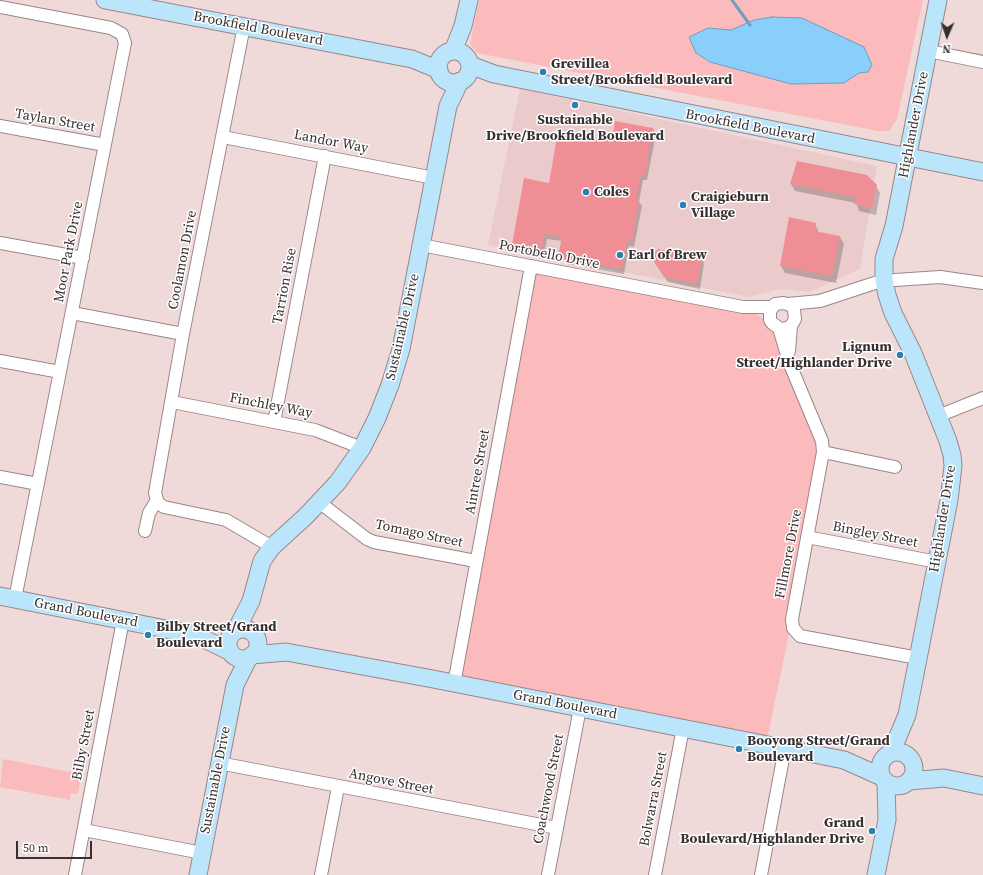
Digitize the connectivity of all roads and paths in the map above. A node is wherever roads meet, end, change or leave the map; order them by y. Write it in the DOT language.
graph roads {
  1 [pos="105,0"];
  2 [pos="469,0"];
  3 [pos="938,0"];
  4 [pos="0,7"];
  5 [pos="244,26"];
  6 [pos="928,52"];
  7 [pos="983,62"];
  8 [pos="455,67"];
  9 [pos="0,126"];
  10 [pos="223,137"];
  11 [pos="105,145"];
  12 [pos="325,156"];
  13 [pos="907,158"];
  14 [pos="983,172"];
  15 [pos="434,178"];
  16 [pos="0,243"];
  17 [pos="421,245"];
  18 [pos="83,258"];
  19 [pos="531,266"];
  20 [pos="890,280"];
  21 [pos="983,283"];
  22 [pos="820,301"];
  23 [pos="788,304"];
  24 [pos="743,307"];
  25 [pos="772,307"];
  26 [pos="72,313"];
  27 [pos="793,322"];
  28 [pos="775,326"];
  29 [pos="183,334"];
  30 [pos="0,360"];
  31 [pos="790,362"];
  32 [pos="60,372"];
  33 [pos="983,398"];
  34 [pos="172,402"];
  35 [pos="938,416"];
  36 [pos="274,422"];
  37 [pos="362,448"];
  38 [pos="822,452"];
  39 [pos="895,467"];
  40 [pos="0,477"];
  41 [pos="38,484"];
  42 [pos="157,500"];
  43 [pos="319,502"];
  44 [pos="145,531"];
  45 [pos="807,537"];
  46 [pos="272,547"];
  47 [pos="476,561"];
  48 [pos="937,562"];
  49 [pos="7,598"];
  50 [pos="251,601"];
  51 [pos="123,620"];
  52 [pos="234,631"];
  53 [pos="196,634"];
  54 [pos="255,636"];
  55 [pos="286,652"];
  56 [pos="241,655"];
  57 [pos="918,658"];
  58 [pos="454,684"];
  59 [pos="580,708"];
  60 [pos="907,715"];
  61 [pos="683,728"];
  62 [pos="785,748"];
  63 [pos="890,754"];
  64 [pos="909,757"];
  65 [pos="844,760"];
  66 [pos="219,763"];
  67 [pos="944,778"];
  68 [pos="884,779"];
  69 [pos="906,782"];
  70 [pos="983,786"];
  71 [pos="338,787"];
  72 [pos="887,820"];
  73 [pos="557,828"];
  74 [pos="84,830"];
  75 [pos="202,853"];
  76 [pos="75,875"];
  77 [pos="198,875"];
  78 [pos="321,875"];
  79 [pos="548,875"];
  80 [pos="655,875"];
  81 [pos="761,875"];
  82 [pos="876,875"];
  1 -- 5 [label="street, Brookfield Boulevard"];
  2 -- 8 [label="street, Sustainable Drive"];
  3 -- 6 [label="street, Highlander Drive"];
  4 -- 11 [label="street, Moor Park Drive"];
  5 -- 8 [label="street, Brookfield Boulevard"];
  5 -- 10 [label="street, Coolamon Drive"];
  6 -- 7 [label="street"];
  6 -- 13 [label="street, Highlander Drive"];
  8 -- 13 [label="street, Brookfield Boulevard"];
  8 -- 15 [label="street, Sustainable Drive"];
  9 -- 11 [label="street, Taylan Street"];
  10 -- 12 [label="street, Landor Way"];
  10 -- 29 [label="street, Coolamon Drive"];
  11 -- 18 [label="street, Moor Park Drive"];
  12 -- 15 [label="street, Landor Way"];
  12 -- 36 [label="street, Tarrion Rise"];
  13 -- 14 [label="street, Brookfield Boulevard"];
  13 -- 20 [label="street, Highlander Drive"];
  15 -- 17 [label="street, Sustainable Drive"];
  16 -- 18 [label="street"];
  17 -- 19 [label="street, Portobello Drive"];
  17 -- 37 [label="street, Sustainable Drive"];
  18 -- 26 [label="street, Moor Park Drive"];
  19 -- 24 [label="street, Portobello Drive"];
  19 -- 47 [label="street, Aintree Street"];
  20 -- 21 [label="street"];
  20 -- 22 [label="street"];
  20 -- 35 [label="street, Highlander Drive"];
  22 -- 23 [label="street"];
  22 -- 27 [label="street"];
  23 -- 25 [label="street"];
  23 -- 27 [label="street"];
  24 -- 25 [label="street, Portobello Drive"];
  24 -- 28 [label="street, Portobello Drive"];
  25 -- 28 [label="street"];
  26 -- 29 [label="street"];
  26 -- 32 [label="street, Moor Park Drive"];
  27 -- 28 [label="street"];
  27 -- 31 [label="street"];
  28 -- 31 [label="street, Fillmore Drive"];
  29 -- 34 [label="street, Coolamon Drive"];
  30 -- 32 [label="street"];
  31 -- 38 [label="street, Fillmore Drive"];
  32 -- 41 [label="street, Moor Park Drive"];
  33 -- 35 [label="street"];
  34 -- 36 [label="street, Finchley Way"];
  34 -- 42 [label="street, Coolamon Drive"];
  35 -- 48 [label="street, Highlander Drive"];
  36 -- 37 [label="street, Finchley Way"];
  37 -- 43 [label="street, Sustainable Drive"];
  38 -- 39 [label="street"];
  38 -- 45 [label="street, Fillmore Drive"];
  40 -- 41 [label="street"];
  41 -- 49 [label="street, Moor Park Drive"];
  42 -- 44 [label="street, Coolamon Drive"];
  42 -- 46 [label="street"];
  43 -- 46 [label="street, Sustainable Drive"];
  43 -- 47 [label="street, Tomago Street"];
  45 -- 48 [label="street, Bingley Street"];
  45 -- 57 [label="street, Fillmore Drive"];
  46 -- 50 [label="street, Sustainable Drive"];
  47 -- 58 [label="street, Aintree Street"];
  48 -- 57 [label="street, Highlander Drive"];
  49 -- 51 [label="street, Grand Boulevard"];
  50 -- 52 [label="street, Sustainable Drive"];
  50 -- 54 [label="street, Sustainable Drive"];
  51 -- 53 [label="street, Grand Boulevard"];
  51 -- 74 [label="street, Bilby Street"];
  52 -- 53 [label="street, Grand Boulevard"];
  52 -- 54 [label="street"];
  52 -- 56 [label="street"];
  53 -- 56 [label="street, Grand Boulevard"];
  54 -- 55 [label="street, Grand Boulevard"];
  54 -- 56 [label="street"];
  55 -- 56 [label="street, Grand Boulevard"];
  55 -- 58 [label="street, Grand Boulevard"];
  56 -- 66 [label="street, Sustainable Drive"];
  57 -- 60 [label="street, Highlander Drive"];
  58 -- 59 [label="street, Grand Boulevard"];
  59 -- 61 [label="street, Grand Boulevard"];
  59 -- 73 [label="street, Coachwood Street"];
  60 -- 63 [label="street, Highlander Drive"];
  60 -- 64 [label="street, Highlander Drive"];
  61 -- 62 [label="street, Grand Boulevard"];
  61 -- 80 [label="street, Bolwarra Street"];
  62 -- 65 [label="street, Grand Boulevard"];
  62 -- 81 [label="street"];
  63 -- 64 [label="street"];
  63 -- 65 [label="street, Grand Boulevard"];
  63 -- 68 [label="street"];
  64 -- 67 [label="street"];
  64 -- 69 [label="street"];
  65 -- 68 [label="street, Grand Boulevard"];
  66 -- 71 [label="street, Angove Street"];
  66 -- 75 [label="street, Sustainable Drive"];
  67 -- 69 [label="street"];
  67 -- 70 [label="street"];
  68 -- 69 [label="street"];
  68 -- 72 [label="street"];
  69 -- 72 [label="street"];
  71 -- 73 [label="street, Angove Street"];
  71 -- 78 [label="street"];
  72 -- 82 [label="street"];
  73 -- 79 [label="street, Coachwood Street"];
  74 -- 75 [label="street"];
  74 -- 76 [label="street, Bilby Street"];
  75 -- 77 [label="street, Sustainable Drive"];
}
